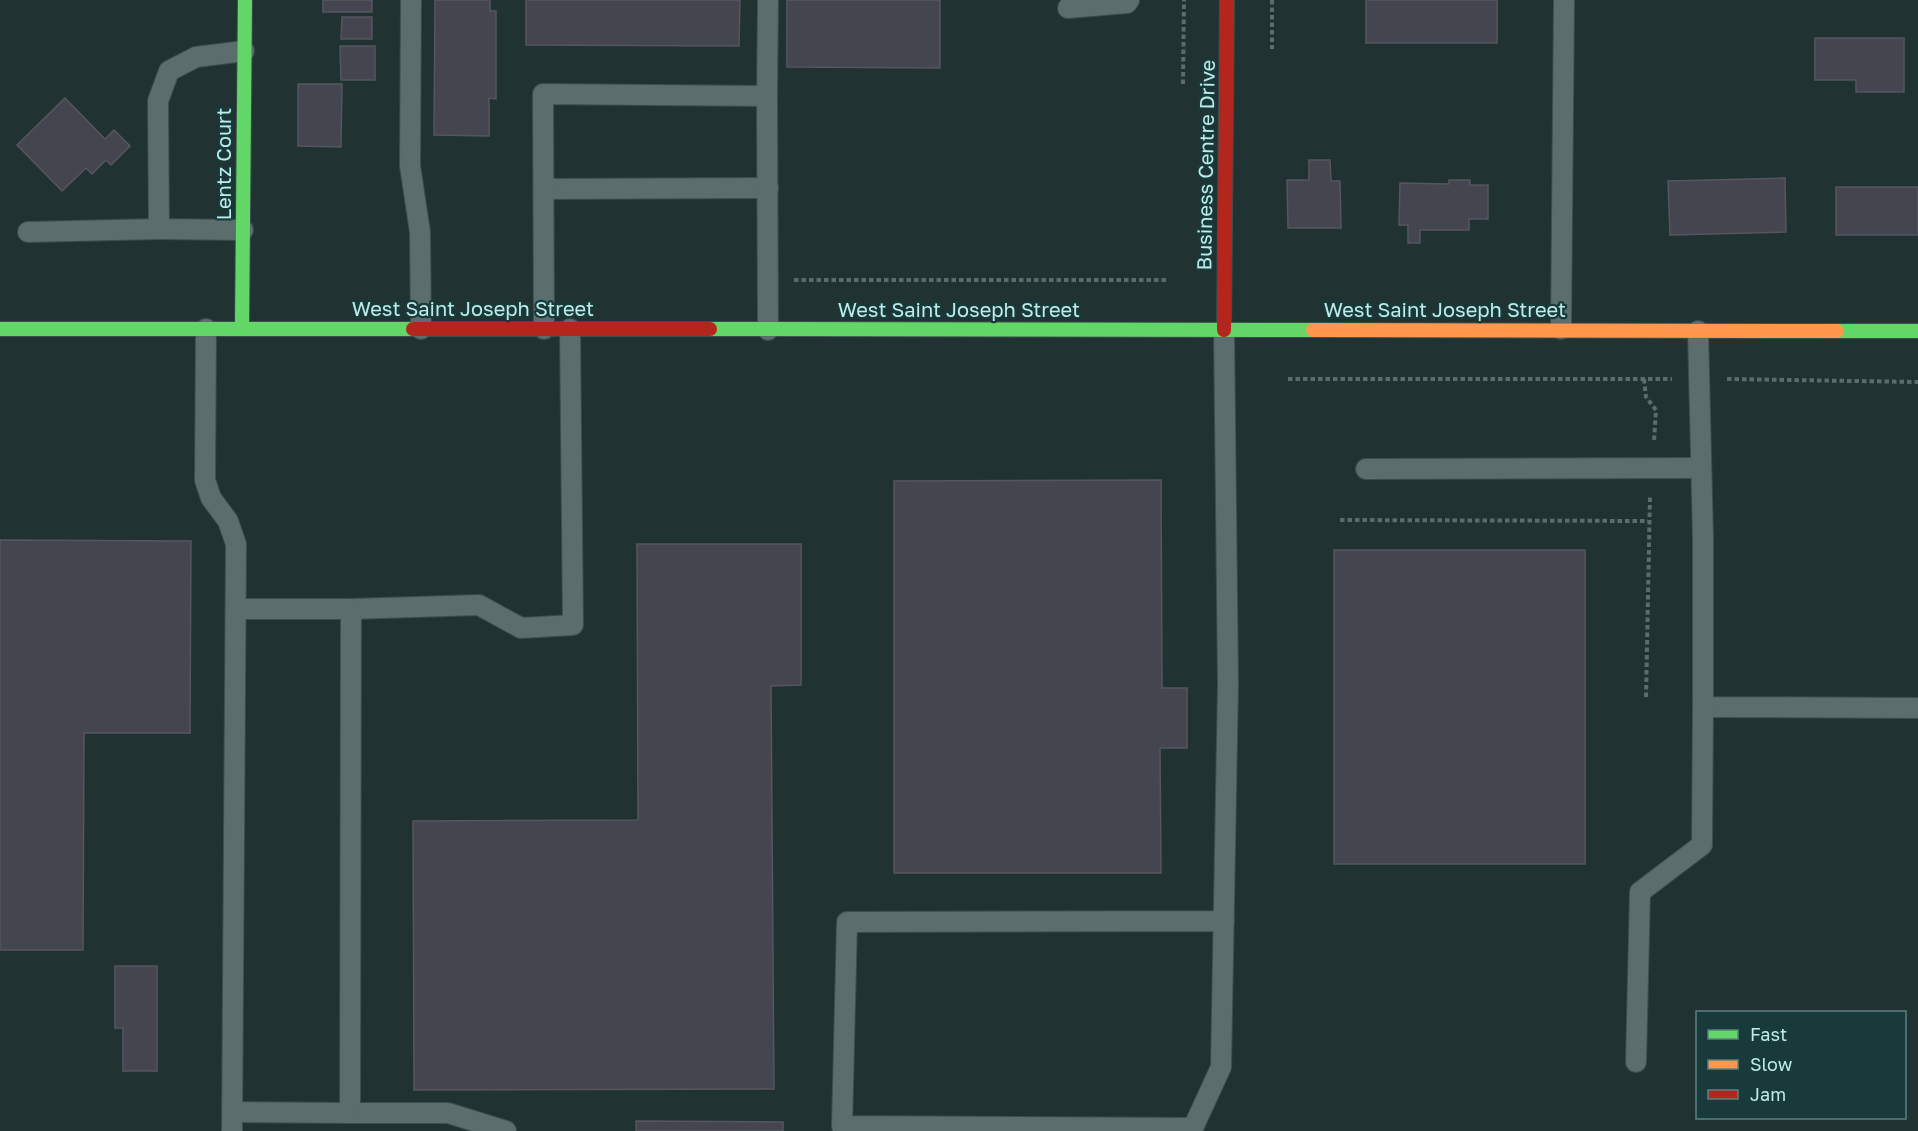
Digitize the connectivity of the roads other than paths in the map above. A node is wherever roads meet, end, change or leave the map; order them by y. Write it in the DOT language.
graph roads {
  1 [pos="245,0"];
  2 [pos="411,0"];
  3 [pos="768,0"];
  4 [pos="1128,0"];
  5 [pos="1227,0"];
  6 [pos="1564,0"];
  7 [pos="1068,8"];
  8 [pos="244,51"];
  9 [pos="767,96"];
  10 [pos="768,188"];
  11 [pos="544,189"];
  12 [pos="159,229"];
  13 [pos="243,231"];
  14 [pos="27,232"];
  15 [pos="242,328"];
  16 [pos="0,329"];
  17 [pos="206,329"];
  18 [pos="421,329"];
  19 [pos="544,329"];
  20 [pos="570,329"];
  21 [pos="1561,329"];
  22 [pos="768,330"];
  23 [pos="1224,330"];
  24 [pos="1698,331"];
  25 [pos="1918,331"];
  26 [pos="1701,468"];
  27 [pos="1366,469"];
  28 [pos="236,609"];
  29 [pos="351,609"];
  30 [pos="1703,707"];
  31 [pos="1918,708"];
  32 [pos="1224,921"];
  33 [pos="1636,1062"];
  34 [pos="350,1113"];
  35 [pos="232,1122"];
  36 [pos="506,1131"];
  1 -- 8 [label="street, Lentz Court"];
  2 -- 18 [label="lane"];
  3 -- 9 [label="lane"];
  4 -- 7 [label="lane"];
  5 -- 23 [label="street, Business Centre Drive"];
  6 -- 21 [label="lane"];
  8 -- 12 [label="lane"];
  8 -- 13 [label="street, Lentz Court"];
  9 -- 10 [label="lane"];
  9 -- 11 [label="lane"];
  10 -- 11 [label="lane"];
  10 -- 22 [label="lane"];
  11 -- 19 [label="lane"];
  12 -- 13 [label="lane"];
  12 -- 14 [label="lane"];
  13 -- 15 [label="street, Lentz Court"];
  15 -- 17 [label="street, West Saint Joseph Street"];
  15 -- 18 [label="street, West Saint Joseph Street"];
  16 -- 17 [label="street, West Saint Joseph Street"];
  17 -- 28 [label="lane"];
  18 -- 19 [label="street, West Saint Joseph Street"];
  19 -- 20 [label="street, West Saint Joseph Street"];
  20 -- 22 [label="street, West Saint Joseph Street"];
  20 -- 29 [label="lane"];
  21 -- 23 [label="street, West Saint Joseph Street"];
  21 -- 24 [label="street, West Saint Joseph Street"];
  22 -- 23 [label="street, West Saint Joseph Street"];
  23 -- 32 [label="lane"];
  24 -- 25 [label="street, West Saint Joseph Street"];
  24 -- 26 [label="lane"];
  26 -- 27 [label="lane"];
  26 -- 30 [label="lane"];
  28 -- 29 [label="lane"];
  28 -- 35 [label="lane"];
  29 -- 34 [label="lane"];
  30 -- 31 [label="lane"];
  30 -- 33 [label="lane"];
  32 -- 32 [label="lane"];
  34 -- 35 [label="lane"];
  34 -- 36 [label="lane"];
}
